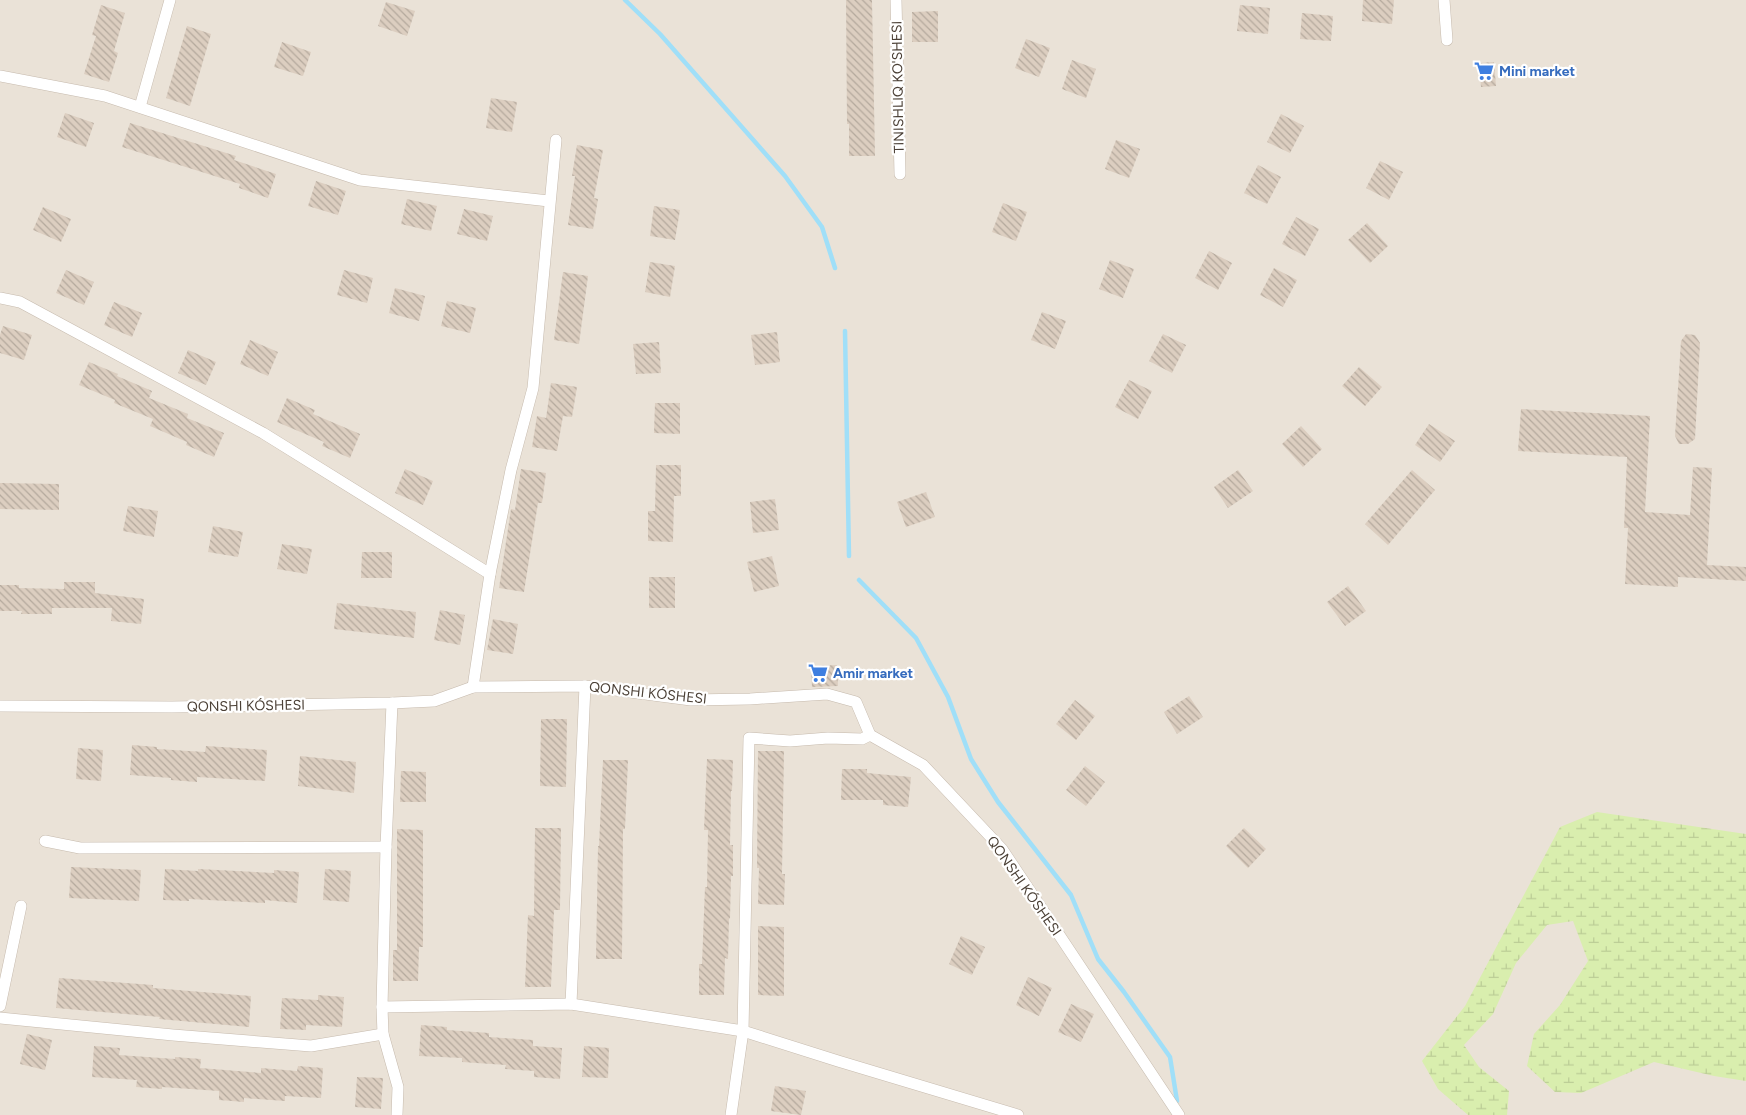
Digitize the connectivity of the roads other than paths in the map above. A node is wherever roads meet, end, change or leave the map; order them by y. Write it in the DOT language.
graph roads {
  1 [pos="170,0"];
  2 [pos="896,0"];
  3 [pos="1444,0"];
  4 [pos="1447,40"];
  5 [pos="0,76"];
  6 [pos="140,108"];
  7 [pos="556,140"];
  8 [pos="900,174"];
  9 [pos="549,201"];
  10 [pos="0,298"];
  11 [pos="490,574"];
  12 [pos="585,686"];
  13 [pos="473,687"];
  14 [pos="392,703"];
  15 [pos="0,706"];
  16 [pos="870,735"];
  17 [pos="45,841"];
  18 [pos="386,847"];
  19 [pos="21,906"];
  20 [pos="571,1004"];
  21 [pos="0,1006"];
  22 [pos="382,1007"];
  23 [pos="0,1018"];
  24 [pos="743,1031"];
  25 [pos="382,1034"];
  26 [pos="397,1115"];
  27 [pos="731,1115"];
  28 [pos="1018,1115"];
  29 [pos="1179,1115"];
  1 -- 6 [label="street"];
  2 -- 8 [label="street, TINISHLIQ KO'SHESI"];
  3 -- 4 [label="street"];
  5 -- 6 [label="street"];
  6 -- 9 [label="street"];
  7 -- 9 [label="street"];
  9 -- 11 [label="street"];
  10 -- 11 [label="street"];
  11 -- 13 [label="street"];
  12 -- 13 [label="street"];
  12 -- 16 [label="street"];
  12 -- 20 [label="street"];
  13 -- 14 [label="street"];
  14 -- 15 [label="street"];
  14 -- 18 [label="street"];
  16 -- 24 [label="street"];
  16 -- 29 [label="street"];
  17 -- 18 [label="street"];
  18 -- 22 [label="street"];
  19 -- 21 [label="street"];
  20 -- 22 [label="street"];
  20 -- 24 [label="street"];
  22 -- 25 [label="street"];
  23 -- 25 [label="street"];
  24 -- 27 [label="street"];
  24 -- 28 [label="street"];
  25 -- 26 [label="street"];
}
